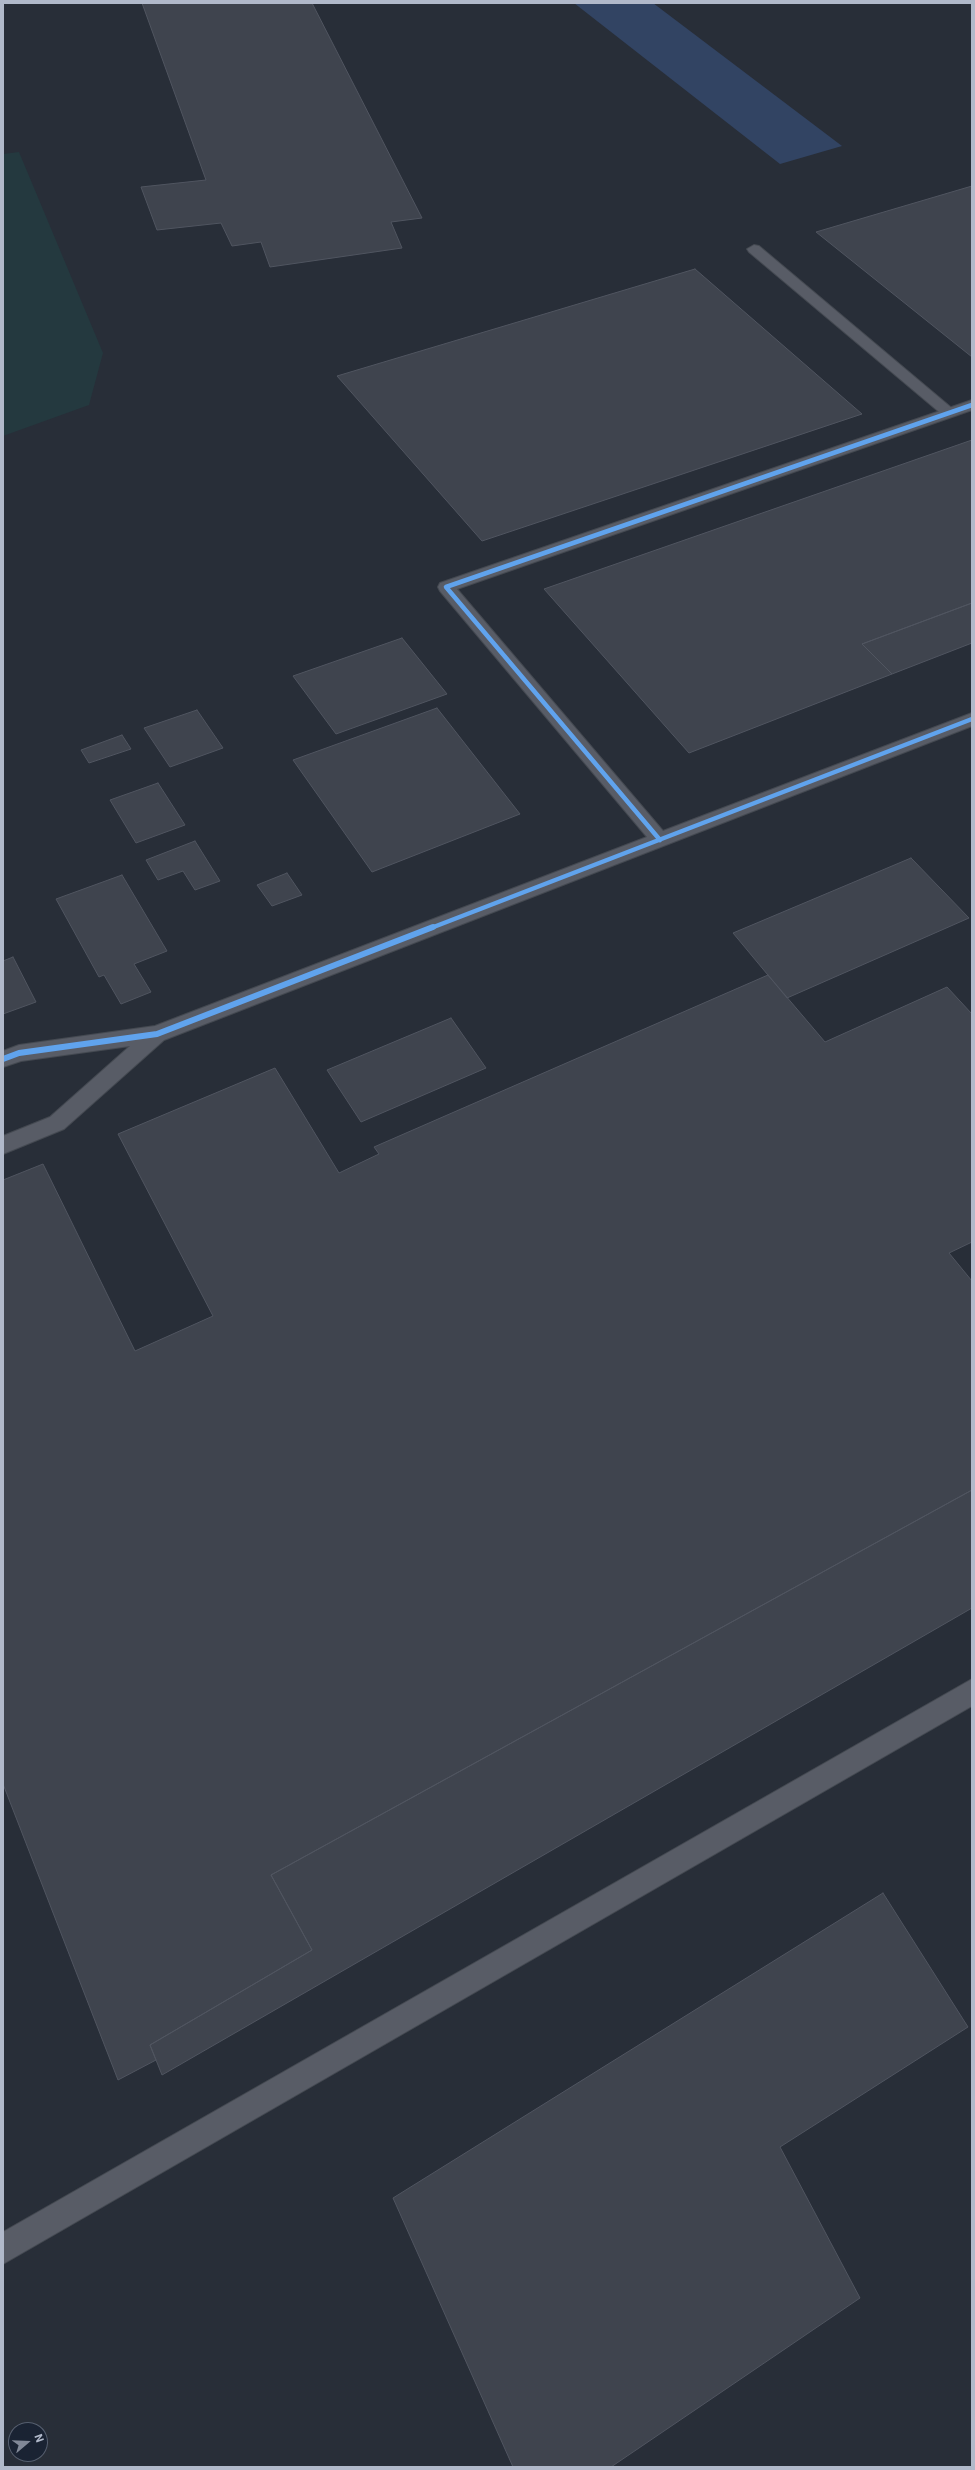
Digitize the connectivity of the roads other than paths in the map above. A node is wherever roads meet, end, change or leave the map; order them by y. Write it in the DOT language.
graph roads {
  1 [pos="754,249"];
  2 [pos="972,405"];
  3 [pos="949,413"];
  4 [pos="972,719"];
  5 [pos="660,840"];
  6 [pos="157,1034"];
  7 [pos="3,1059"];
  8 [pos="3,1145"];
  9 [pos="972,1692"];
  10 [pos="3,2249"];
  1 -- 3 [label="street"];
  2 -- 3 [label="street"];
  3 -- 5 [label="street"];
  4 -- 5 [label="street"];
  5 -- 6 [label="street"];
  6 -- 7 [label="street"];
  6 -- 8 [label="street"];
  9 -- 10 [label="street"];
}
